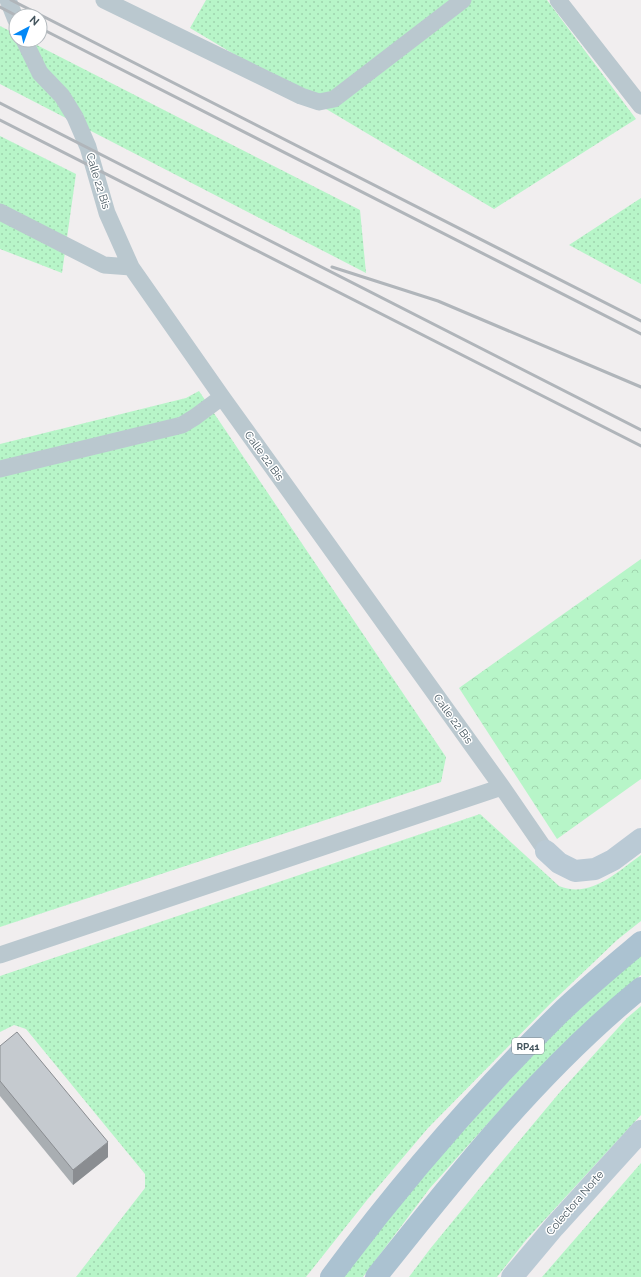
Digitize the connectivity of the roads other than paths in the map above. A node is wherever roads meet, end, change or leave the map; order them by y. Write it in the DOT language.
graph roads {
  1 [pos="104,0"];
  2 [pos="463,0"];
  3 [pos="558,0"];
  4 [pos="28,48"];
  5 [pos="641,106"];
  6 [pos="0,212"];
  7 [pos="132,267"];
  8 [pos="222,397"];
  9 [pos="0,469"];
  10 [pos="502,787"];
  11 [pos="641,839"];
  12 [pos="546,851"];
  13 [pos="641,942"];
  14 [pos="0,955"];
  15 [pos="641,988"];
  16 [pos="641,1131"];
  17 [pos="331,1277"];
  18 [pos="376,1277"];
  19 [pos="512,1277"];
  1 -- 2 [label="street"];
  3 -- 5 [label="street"];
  4 -- 7 [label="street, Calle 22 Bis"];
  6 -- 7 [label="street"];
  7 -- 8 [label="street, Calle 22 Bis"];
  8 -- 9 [label="street"];
  8 -- 10 [label="street, Calle 22 Bis"];
  10 -- 12 [label="street, Calle 22 Bis"];
  10 -- 14 [label="street"];
  11 -- 12 [label="street"];
  13 -- 17 [label="main road, RP41"];
  15 -- 18 [label="main road"];
  16 -- 19 [label="street, Colectora Norte"];
}
